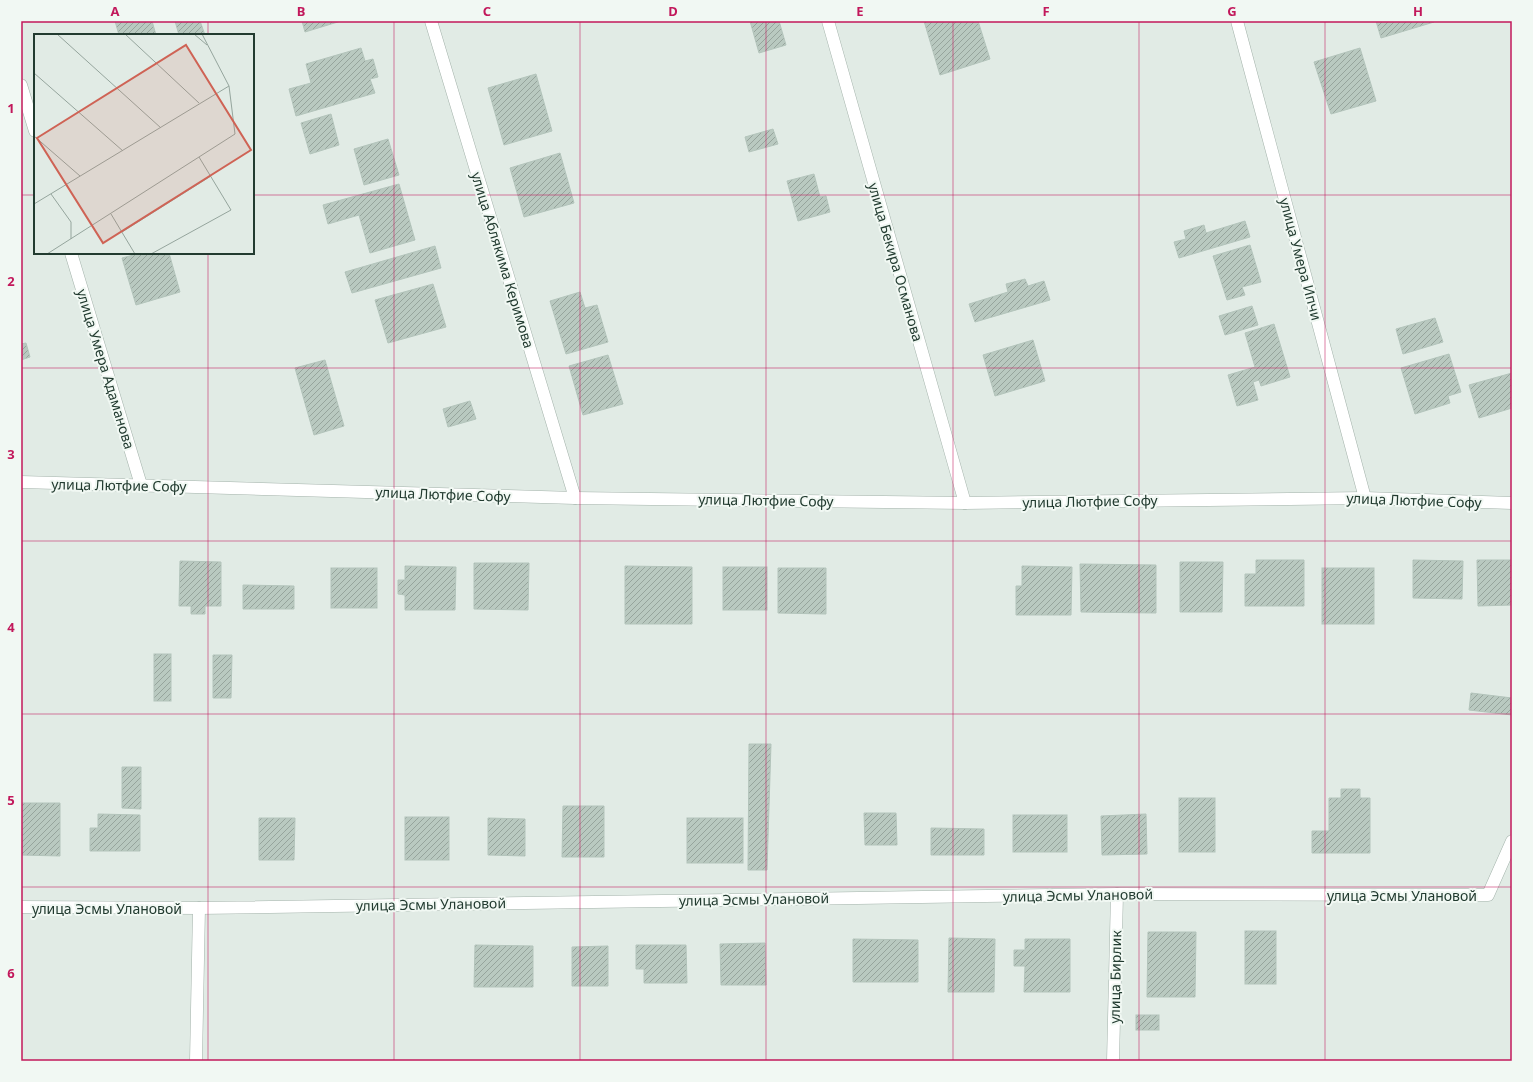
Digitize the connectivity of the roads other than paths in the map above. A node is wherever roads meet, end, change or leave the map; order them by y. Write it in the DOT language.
graph roads {
  1 [pos="431,21"];
  2 [pos="828,21"];
  3 [pos="1237,21"];
  4 [pos="21,85"];
  5 [pos="34,129"];
  6 [pos="71,254"];
  7 [pos="21,482"];
  8 [pos="141,485"];
  9 [pos="575,498"];
  10 [pos="1365,498"];
  11 [pos="965,502"];
  12 [pos="1512,503"];
  13 [pos="1512,841"];
  14 [pos="1117,894"];
  15 [pos="21,907"];
  16 [pos="200,908"];
  17 [pos="196,1061"];
  18 [pos="1113,1061"];
  1 -- 9 [label="street, улица Аблякима Керимова"];
  2 -- 11 [label="street, улица Бекира Османова"];
  3 -- 10 [label="street, улица Умера Ипчи"];
  4 -- 5 [label="street"];
  6 -- 8 [label="street, улица Умера Адаманова"];
  7 -- 8 [label="street, улица Лютфие Софу"];
  8 -- 9 [label="street, улица Лютфие Софу"];
  9 -- 11 [label="street, улица Лютфие Софу"];
  10 -- 11 [label="street, улица Лютфие Софу"];
  10 -- 12 [label="street, улица Лютфие Софу"];
  13 -- 14 [label="street, улица Эсмы Улановой"];
  14 -- 16 [label="street, улица Эсмы Улановой"];
  14 -- 18 [label="street, улица Бирлик"];
  15 -- 16 [label="street, улица Эсмы Улановой"];
  16 -- 17 [label="street"];
}
